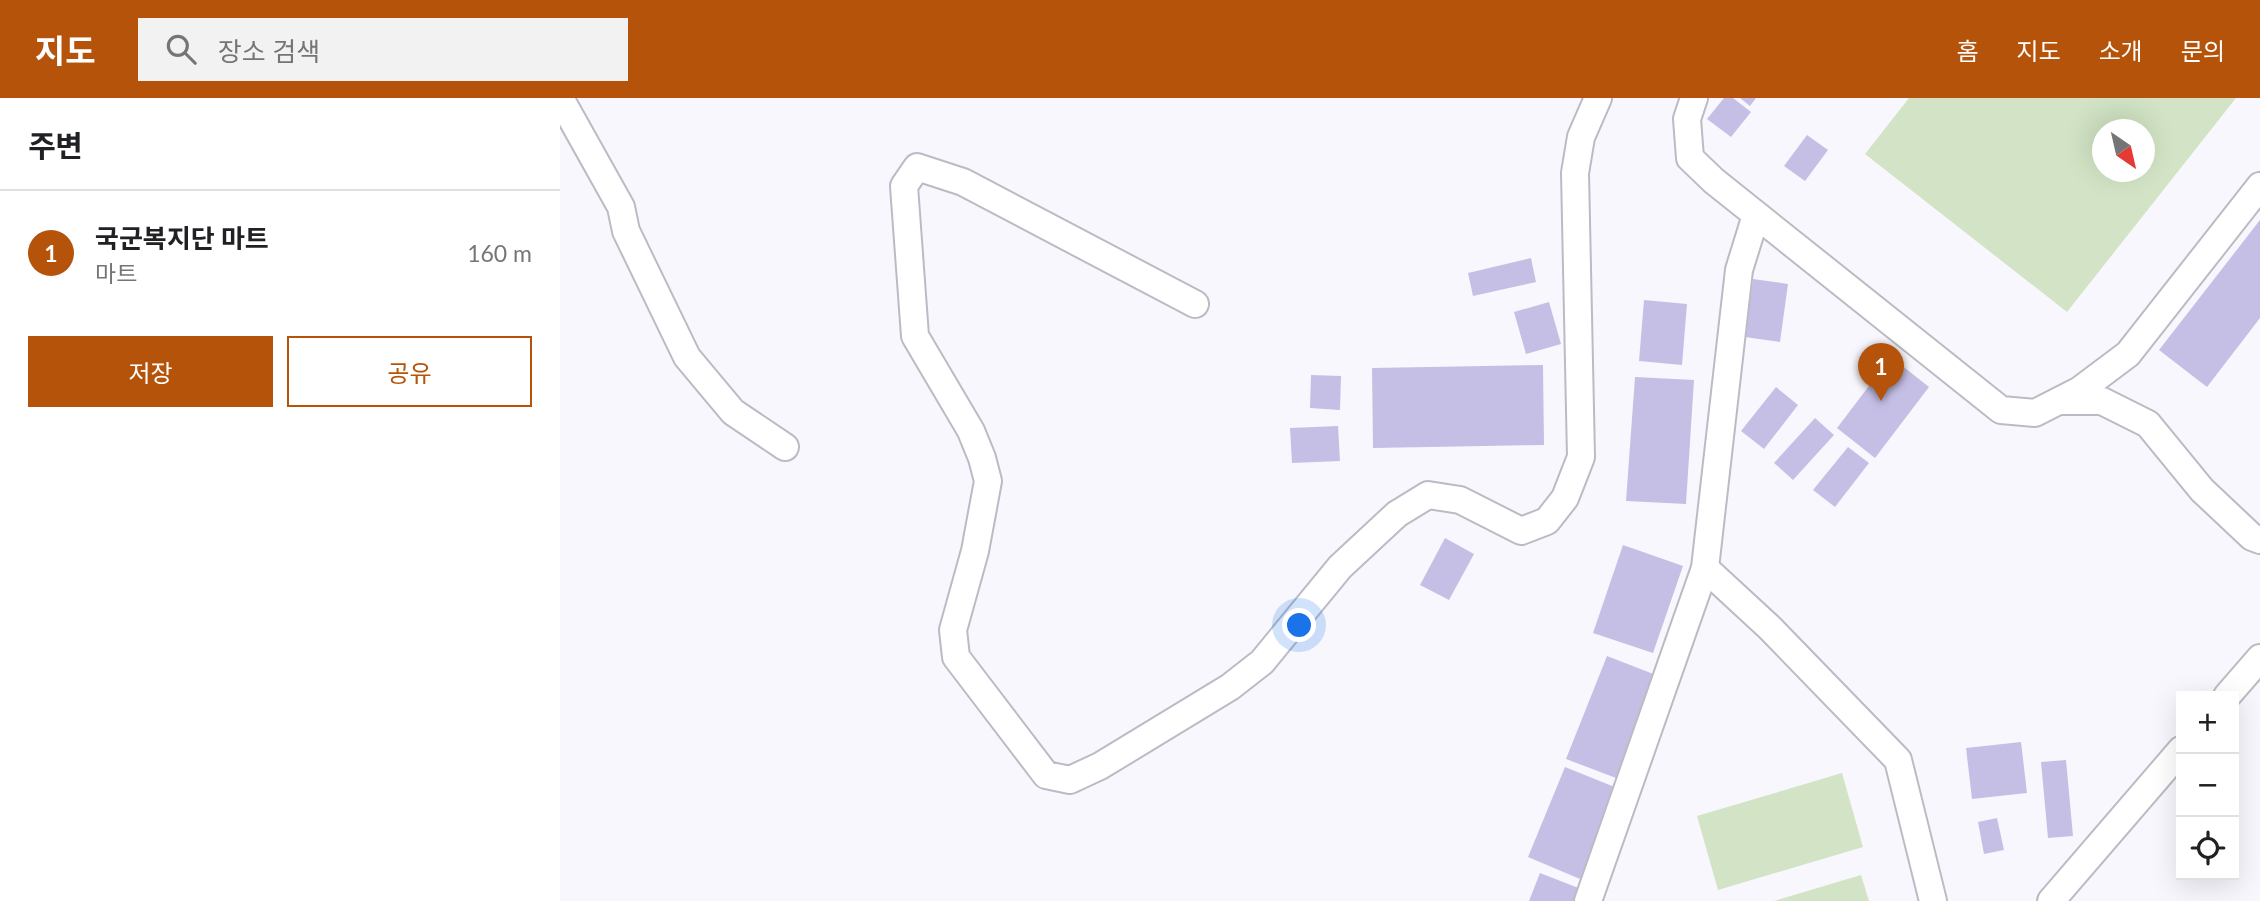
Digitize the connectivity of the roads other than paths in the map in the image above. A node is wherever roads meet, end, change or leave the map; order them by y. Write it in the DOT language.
graph roads {
  1 [pos="561,98"];
  2 [pos="1598,98"];
  3 [pos="1693,99"];
  4 [pos="2260,186"];
  5 [pos="1756,215"];
  6 [pos="1195,304"];
  7 [pos="2059,401"];
  8 [pos="785,447"];
  9 [pos="2260,540"];
  10 [pos="1705,568"];
  11 [pos="2260,658"];
  12 [pos="2231,691"];
  13 [pos="2178,754"];
  14 [pos="1588,901"];
  15 [pos="1933,901"];
  16 [pos="2050,901"];
  1 -- 8 [label="street"];
  2 -- 6 [label="street"];
  3 -- 5 [label="street"];
  4 -- 7 [label="street"];
  5 -- 7 [label="street"];
  5 -- 10 [label="street"];
  7 -- 9 [label="street"];
  10 -- 14 [label="street"];
  10 -- 15 [label="street"];
  11 -- 12 [label="street"];
  13 -- 16 [label="street"];
}
